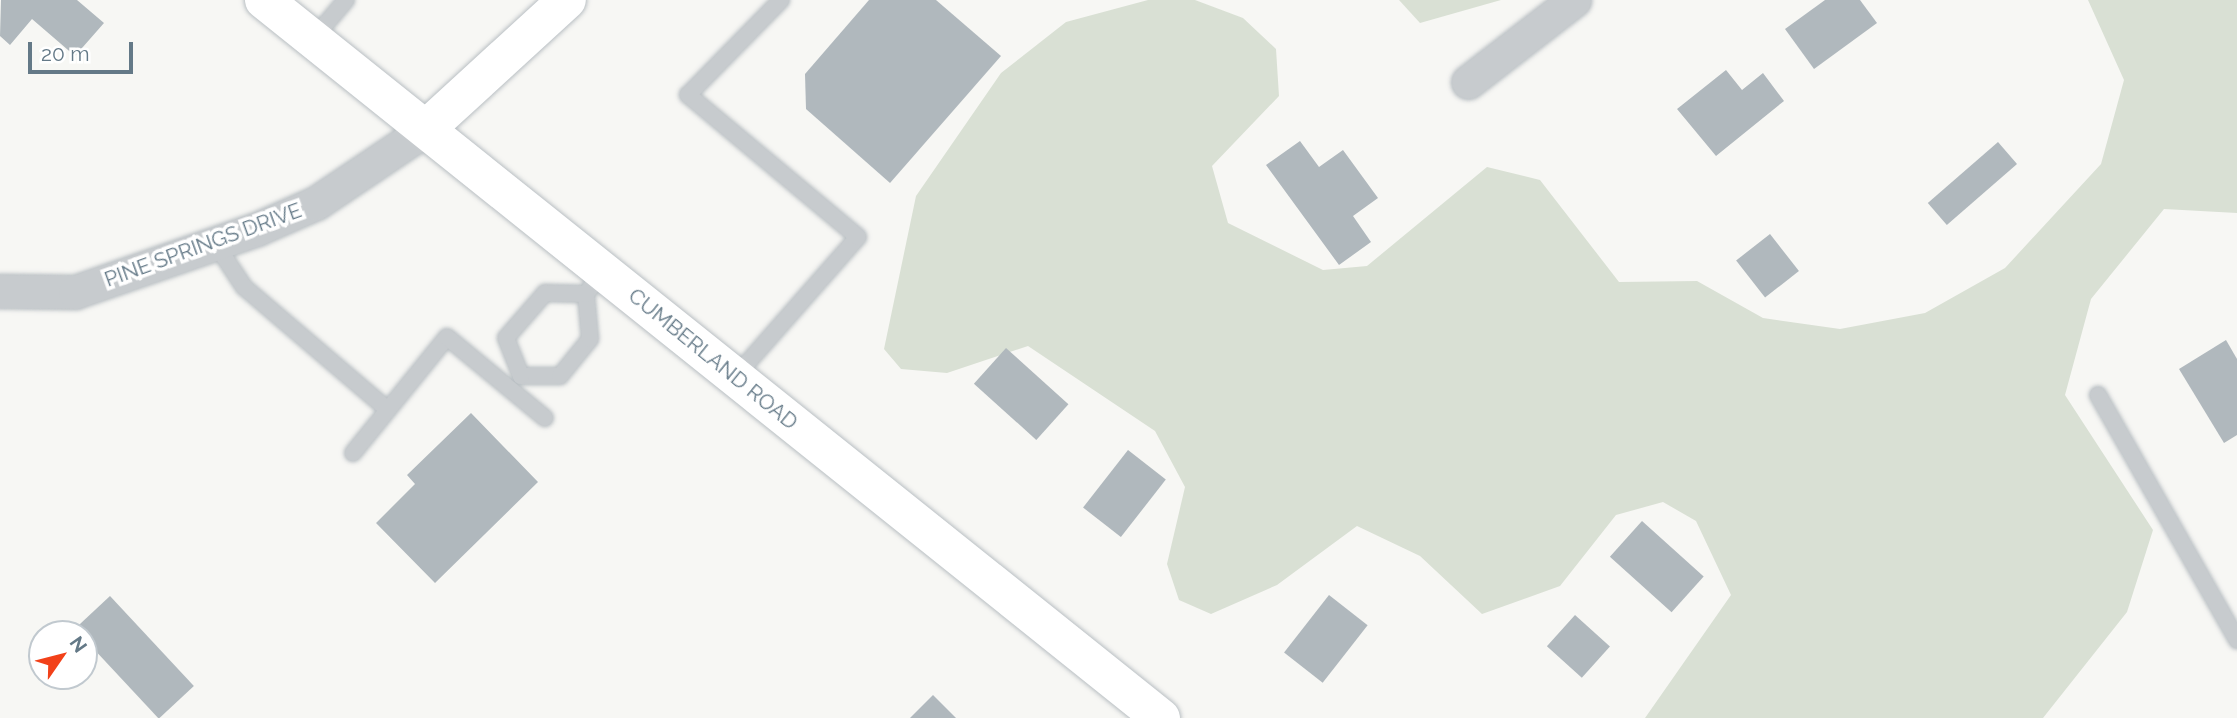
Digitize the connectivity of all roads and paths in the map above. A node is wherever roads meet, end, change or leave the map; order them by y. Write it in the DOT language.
graph roads {
  1 [pos="264,0"];
  2 [pos="346,0"];
  3 [pos="567,0"];
  4 [pos="781,0"];
  5 [pos="1574,0"];
  6 [pos="313,39"];
  7 [pos="1468,82"];
  8 [pos="425,129"];
  9 [pos="215,243"];
  10 [pos="594,282"];
  11 [pos="0,291"];
  12 [pos="736,377"];
  13 [pos="515,382"];
  14 [pos="2098,395"];
  15 [pos="388,410"];
  16 [pos="545,418"];
  17 [pos="353,453"];
  18 [pos="2237,640"];
  19 [pos="1161,718"];
  1 -- 6 [label="main road, CUMBERLAND ROAD"];
  2 -- 6 [label="lane"];
  3 -- 8 [label="main road"];
  4 -- 12 [label="lane"];
  5 -- 7 [label="street"];
  6 -- 8 [label="main road, CUMBERLAND ROAD"];
  8 -- 9 [label="street, PINE SPRINGS DRIVE"];
  8 -- 10 [label="main road, CUMBERLAND ROAD"];
  9 -- 11 [label="street, PINE SPRINGS DRIVE"];
  9 -- 15 [label="lane"];
  10 -- 12 [label="main road, CUMBERLAND ROAD"];
  10 -- 13 [label="lane"];
  10 -- 13 [label="lane"];
  12 -- 19 [label="main road, CUMBERLAND ROAD"];
  13 -- 15 [label="lane"];
  13 -- 16 [label="lane"];
  14 -- 18 [label="lane"];
  15 -- 17 [label="lane"];
}
